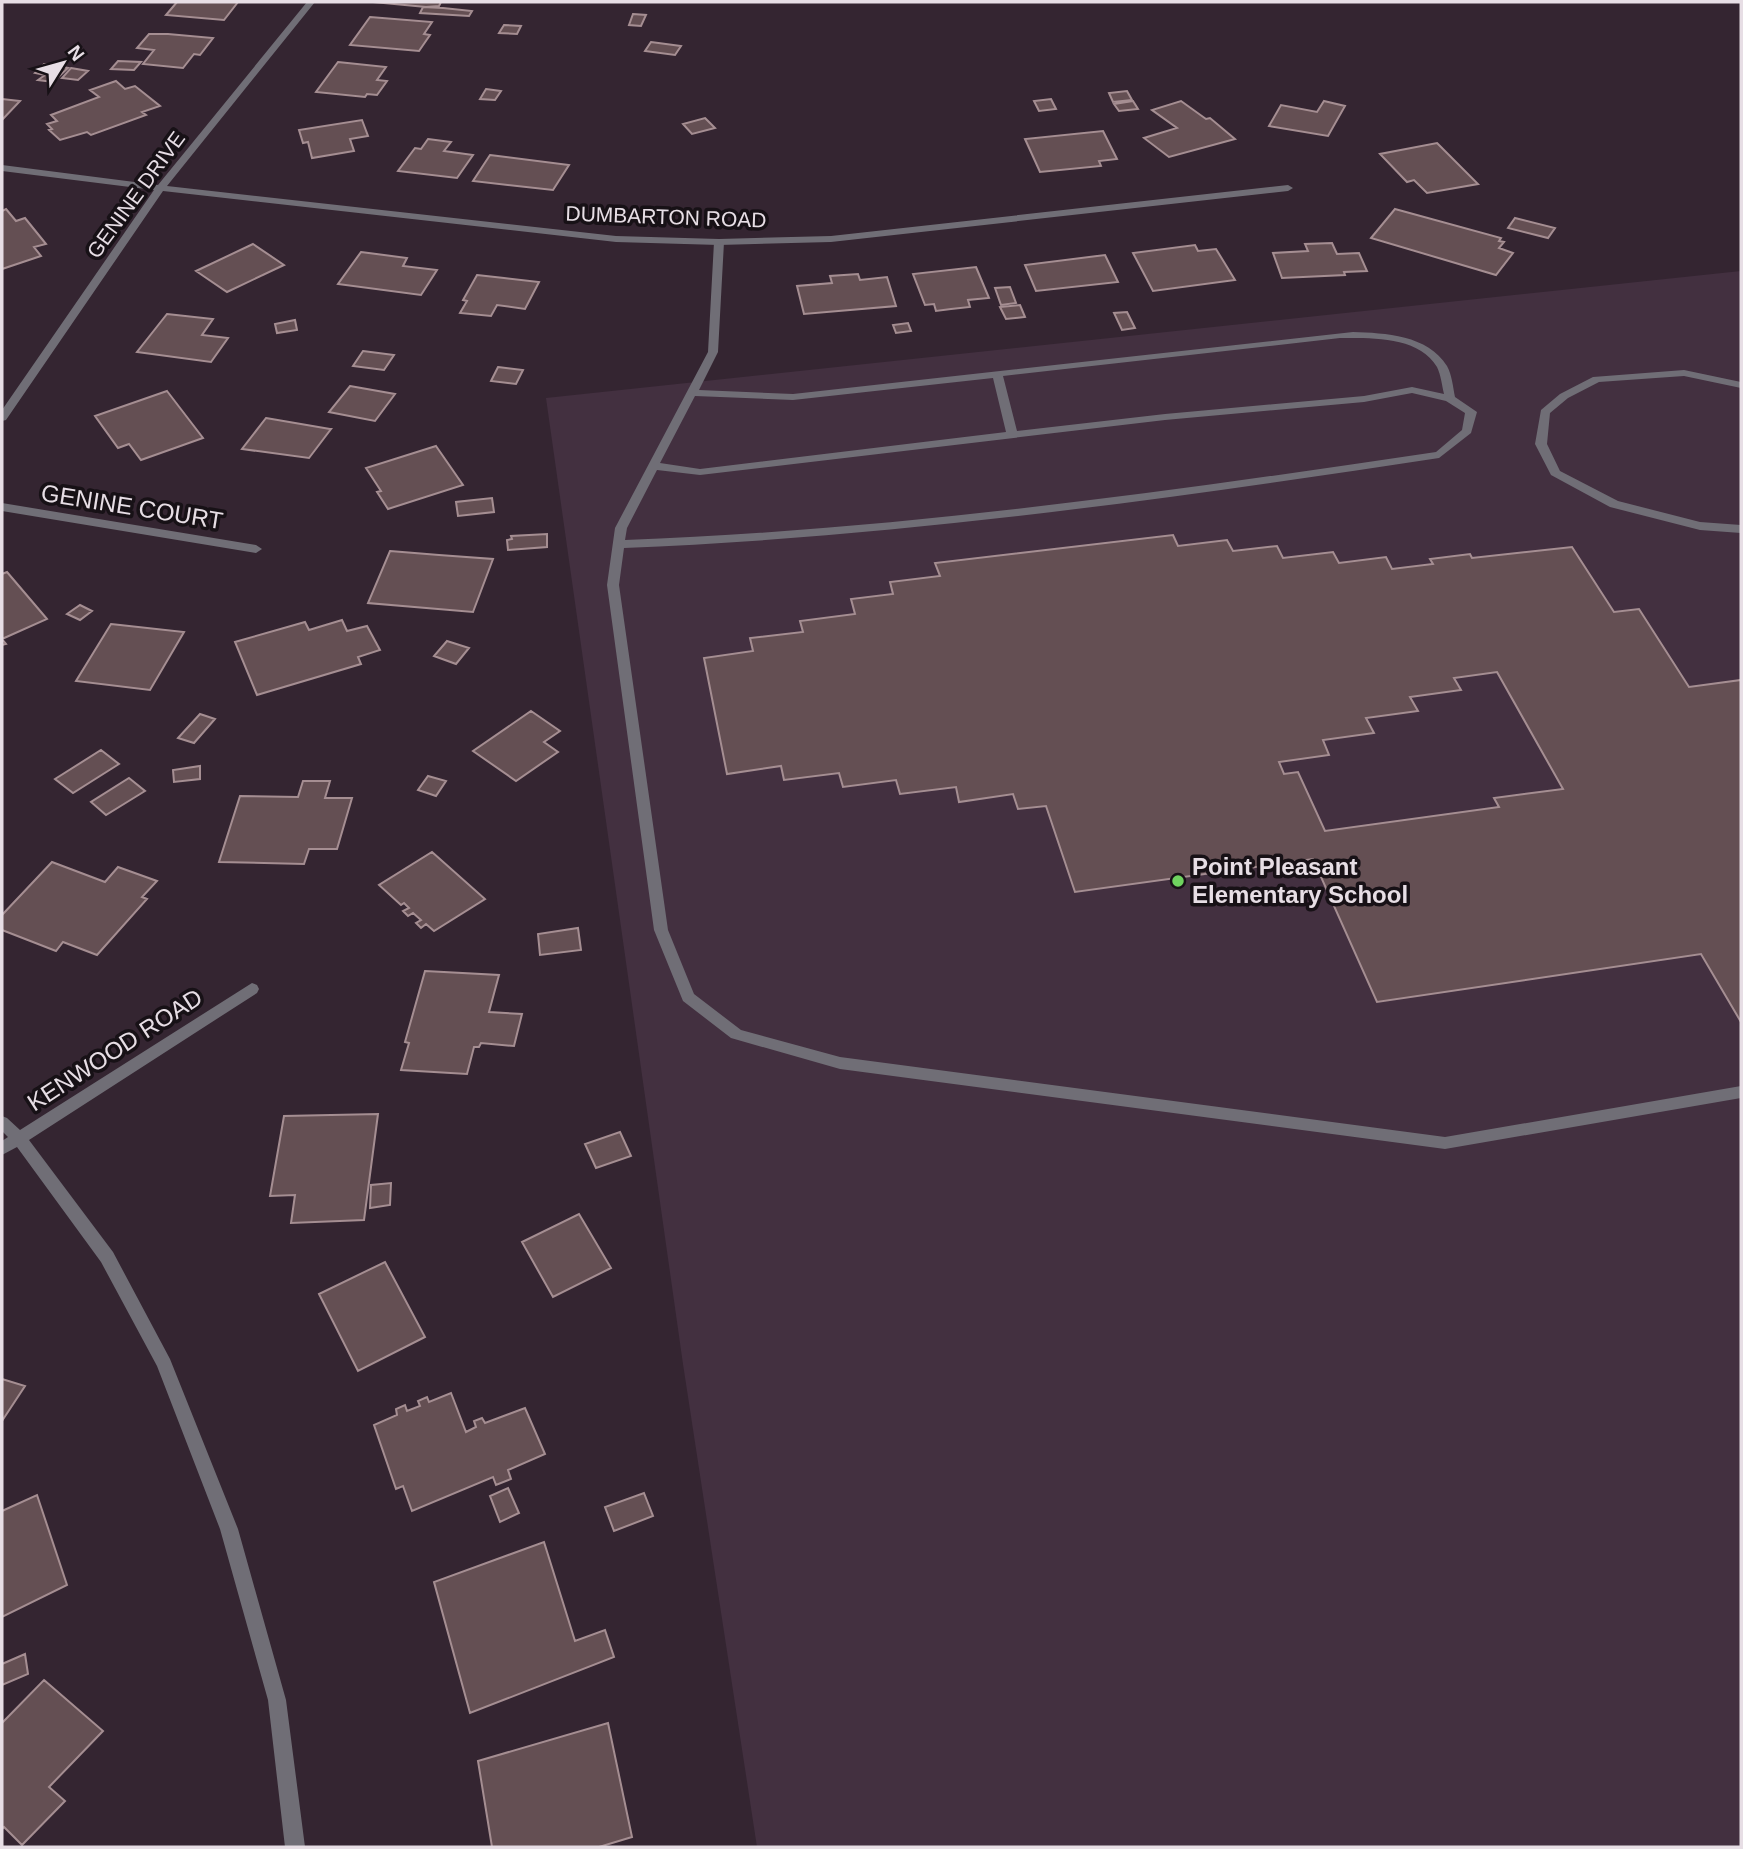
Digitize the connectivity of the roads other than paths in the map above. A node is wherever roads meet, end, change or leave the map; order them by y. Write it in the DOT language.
graph roads {
  1 [pos="311,2"];
  2 [pos="2,167"];
  3 [pos="160,188"];
  4 [pos="1287,188"];
  5 [pos="719,242"];
  6 [pos="997,374"];
  7 [pos="1741,385"];
  8 [pos="691,393"];
  9 [pos="1450,399"];
  10 [pos="2,418"];
  11 [pos="1013,436"];
  12 [pos="653,466"];
  13 [pos="2,507"];
  14 [pos="1741,529"];
  15 [pos="619,544"];
  16 [pos="256,549"];
  17 [pos="252,989"];
  18 [pos="1741,1092"];
  19 [pos="2,1122"];
  20 [pos="19,1138"];
  21 [pos="2,1149"];
  22 [pos="295,1847"];
  1 -- 3 [label="street, GENINE DRIVE"];
  2 -- 3 [label="street, DUMBARTON ROAD"];
  3 -- 5 [label="street, DUMBARTON ROAD"];
  3 -- 10 [label="street, GENINE DRIVE"];
  4 -- 5 [label="street, DUMBARTON ROAD"];
  5 -- 8 [label="street"];
  6 -- 8 [label="street"];
  6 -- 9 [label="street"];
  6 -- 11 [label="street"];
  7 -- 14 [label="street"];
  8 -- 12 [label="street"];
  9 -- 11 [label="street"];
  9 -- 15 [label="street"];
  11 -- 12 [label="street"];
  12 -- 15 [label="street"];
  13 -- 16 [label="street, GENINE COURT"];
  15 -- 18 [label="street"];
  17 -- 20 [label="street, KENWOOD ROAD"];
  19 -- 20 [label="street"];
  20 -- 21 [label="street, KENWOOD ROAD"];
  20 -- 22 [label="street"];
}
